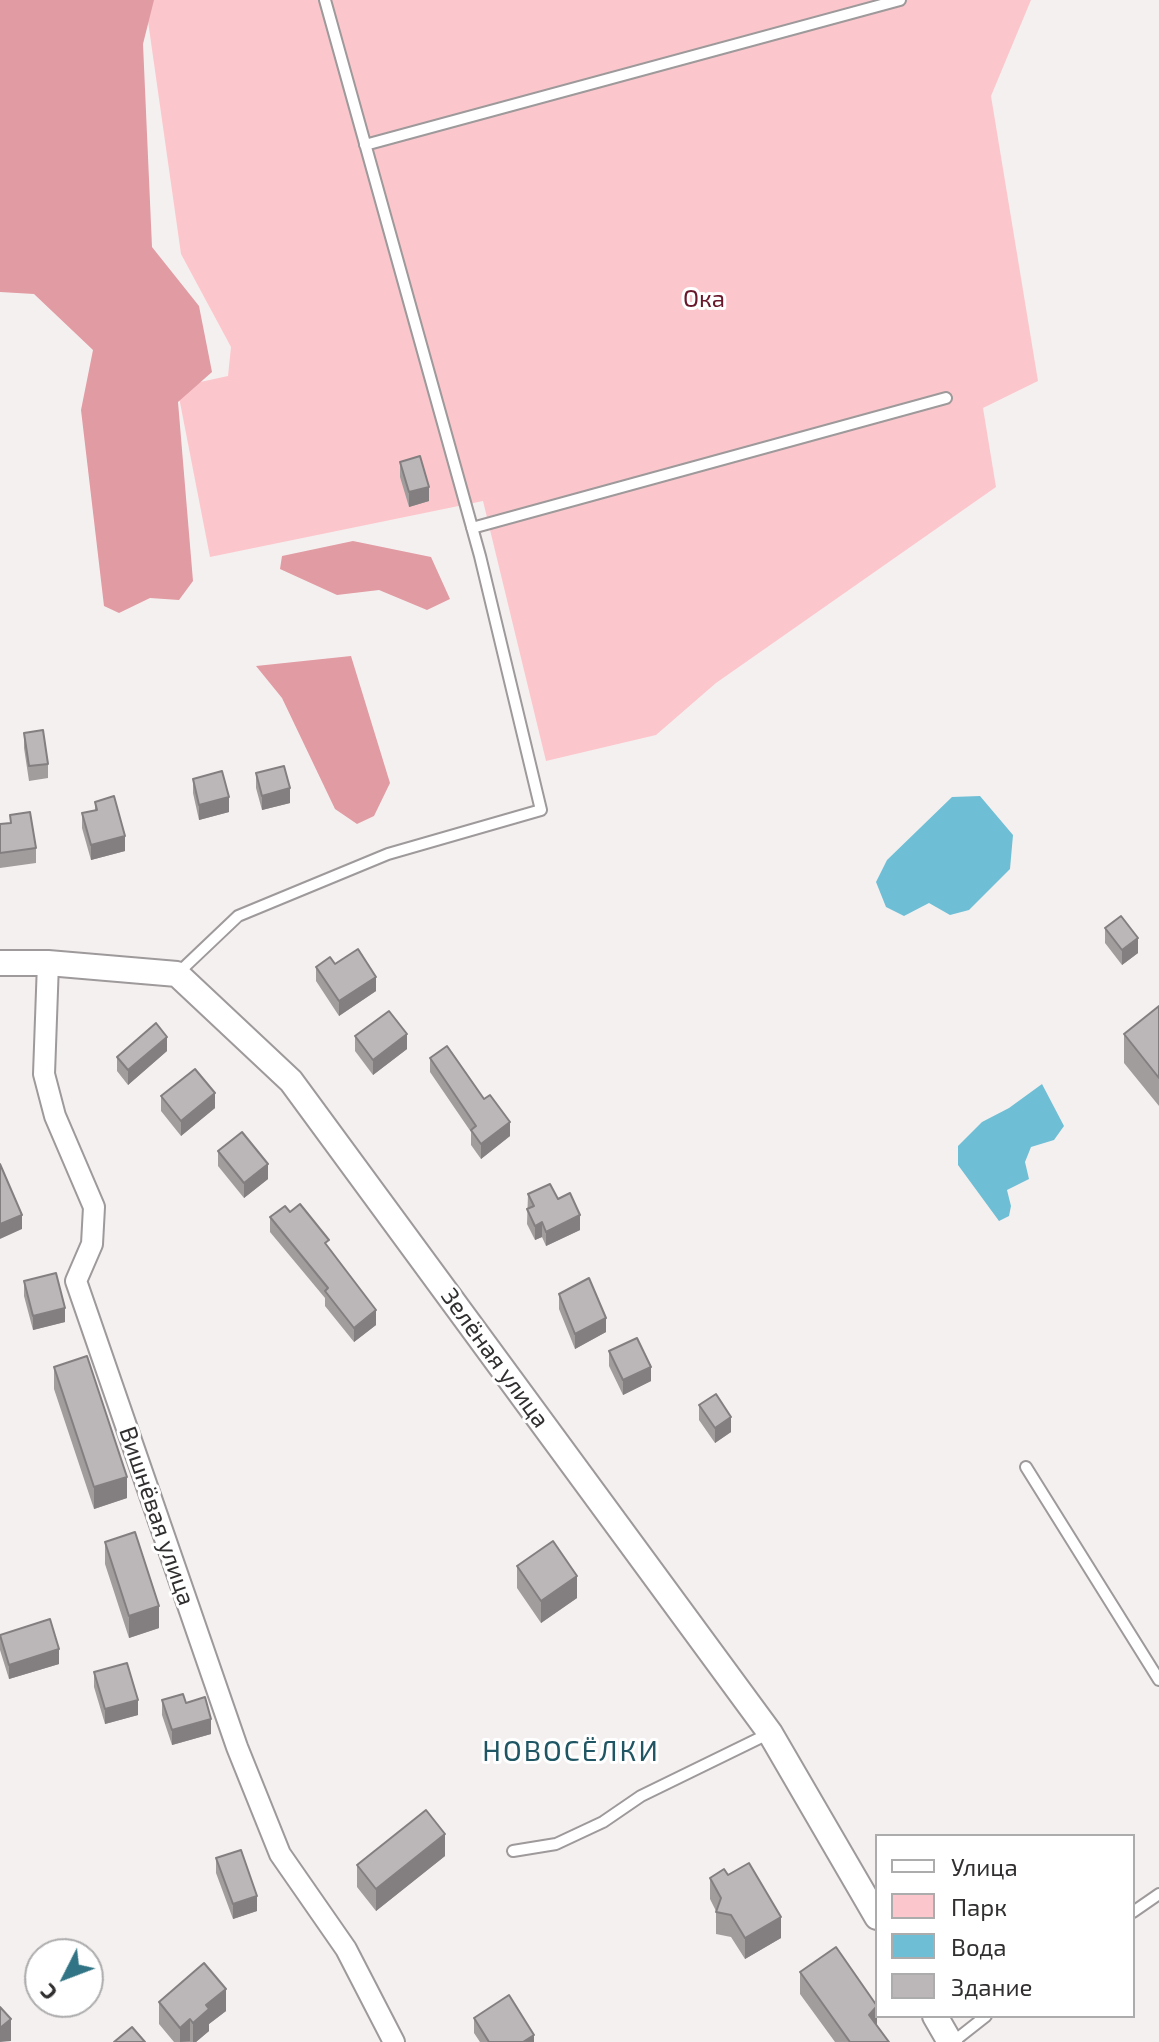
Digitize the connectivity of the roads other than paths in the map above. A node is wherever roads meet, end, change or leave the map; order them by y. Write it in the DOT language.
graph roads {
  1 [pos="325,0"];
  2 [pos="900,0"];
  3 [pos="365,145"];
  4 [pos="946,398"];
  5 [pos="472,528"];
  6 [pos="0,963"];
  7 [pos="48,963"];
  8 [pos="177,974"];
  9 [pos="1026,1467"];
  10 [pos="1159,1680"];
  11 [pos="770,1733"];
  12 [pos="513,1851"];
  13 [pos="1159,1894"];
  14 [pos="1135,1911"];
  15 [pos="875,1914"];
  16 [pos="936,2018"];
  17 [pos="983,2018"];
  18 [pos="394,2042"];
  19 [pos="952,2042"];
  1 -- 3 [label="lane"];
  2 -- 3 [label="lane"];
  3 -- 5 [label="lane"];
  4 -- 5 [label="lane"];
  5 -- 8 [label="lane"];
  6 -- 7 [label="street"];
  7 -- 8 [label="street"];
  7 -- 18 [label="street, Вишнёвая улица"];
  8 -- 11 [label="street, Зелёная улица"];
  9 -- 10 [label="lane"];
  11 -- 12 [label="lane"];
  11 -- 15 [label="street, Зелёная улица"];
  13 -- 14 [label="lane"];
  16 -- 19 [label="street"];
  17 -- 19 [label="lane"];
}
